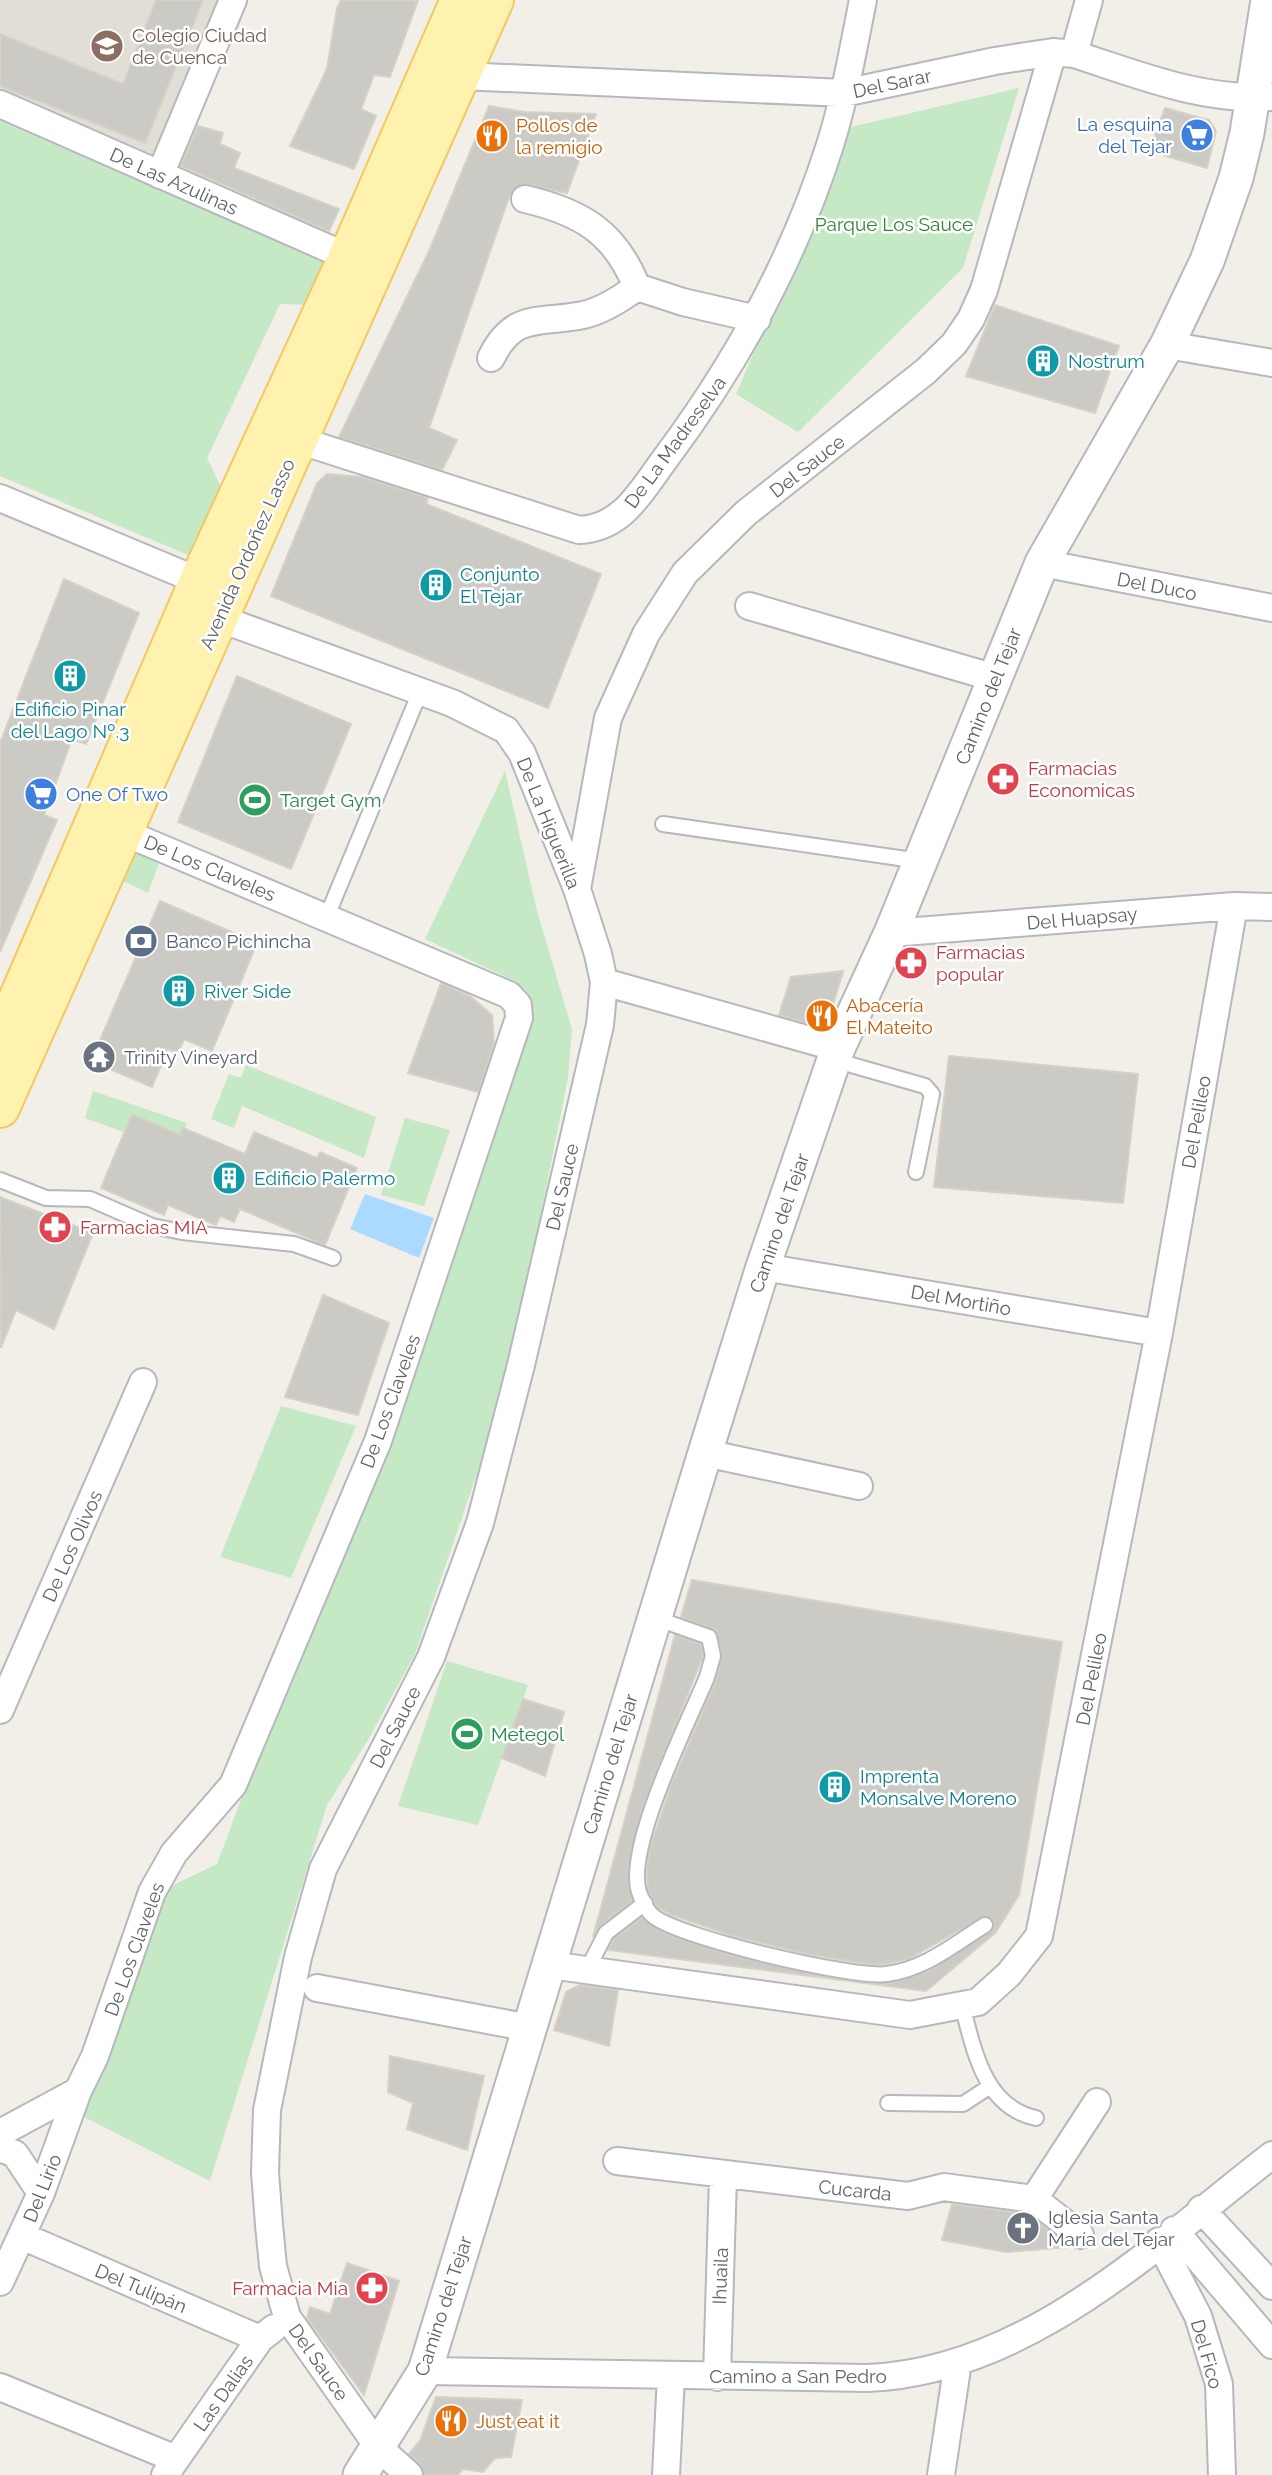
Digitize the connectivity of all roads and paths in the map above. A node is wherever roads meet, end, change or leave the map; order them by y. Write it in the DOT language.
graph roads {
  1 [pos="233,0"];
  2 [pos="460,0"];
  3 [pos="494,0"];
  4 [pos="863,0"];
  5 [pos="1090,0"];
  6 [pos="1268,0"];
  7 [pos="1063,53"];
  8 [pos="461,76"];
  9 [pos="844,93"];
  10 [pos="1263,97"];
  11 [pos="0,104"];
  12 [pos="160,175"];
  13 [pos="525,199"];
  14 [pos="348,257"];
  15 [pos="637,287"];
  16 [pos="757,319"];
  17 [pos="1167,345"];
  18 [pos="491,358"];
  19 [pos="1272,363"];
  20 [pos="298,440"];
  21 [pos="0,498"];
  22 [pos="1042,563"];
  23 [pos="199,581"];
  24 [pos="749,606"];
  25 [pos="1272,608"];
  26 [pos="218,618"];
  27 [pos="995,678"];
  28 [pos="420,691"];
  29 [pos="663,824"];
  30 [pos="123,832"];
  31 [pos="920,861"];
  32 [pos="577,889"];
  33 [pos="1234,906"];
  34 [pos="1272,908"];
  35 [pos="327,916"];
  36 [pos="891,933"];
  37 [pos="604,982"];
  38 [pos="0,1041"];
  39 [pos="836,1054"];
  40 [pos="0,1108"];
  41 [pos="916,1172"];
  42 [pos="0,1180"];
  43 [pos="333,1258"];
  44 [pos="763,1267"];
  45 [pos="1159,1333"];
  46 [pos="144,1382"];
  47 [pos="705,1453"];
  48 [pos="859,1486"];
  49 [pos="655,1618"];
  50 [pos="0,1710"];
  51 [pos="645,1903"];
  52 [pos="985,1925"];
  53 [pos="550,1965"];
  54 [pos="587,1970"];
  55 [pos="317,1988"];
  56 [pos="962,2005"];
  57 [pos="530,2028"];
  58 [pos="989,2087"];
  59 [pos="78,2091"];
  60 [pos="1097,2102"];
  61 [pos="888,2103"];
  62 [pos="1036,2118"];
  63 [pos="0,2133"];
  64 [pos="0,2148"];
  65 [pos="1272,2155"];
  66 [pos="617,2161"];
  67 [pos="723,2176"];
  68 [pos="41,2193"];
  69 [pos="1034,2199"];
  70 [pos="1201,2209"];
  71 [pos="1080,2235"];
  72 [pos="22,2236"];
  73 [pos="1167,2236"];
  74 [pos="0,2282"];
  75 [pos="1272,2286"];
  76 [pos="287,2317"];
  77 [pos="260,2339"];
  78 [pos="1272,2345"];
  79 [pos="958,2362"];
  80 [pos="425,2371"];
  81 [pos="671,2376"];
  82 [pos="717,2377"];
  83 [pos="0,2387"];
  84 [pos="379,2448"];
  85 [pos="171,2467"];
  86 [pos="360,2475"];
  87 [pos="409,2475"];
  88 [pos="666,2475"];
  89 [pos="941,2475"];
  90 [pos="1222,2475"];
  1 -- 12 [label="street"];
  2 -- 14 [label="main road, Avenida Ordoñez Lasso"];
  3 -- 8 [label="main road, Avenida Ordoñez Lasso"];
  4 -- 9 [label="street, De La Madreselva"];
  5 -- 7 [label="street, Del Sauce"];
  6 -- 10 [label="street, Camino del Tejar"];
  7 -- 9 [label="street, Del Sarar"];
  7 -- 10 [label="street, Del Sarar"];
  7 -- 32 [label="street, Del Sauce"];
  8 -- 9 [label="street, Del Sarar"];
  8 -- 20 [label="main road, Avenida Ordoñez Lasso"];
  9 -- 16 [label="street, De La Madreselva"];
  10 -- 17 [label="street, Camino del Tejar"];
  11 -- 12 [label="street, De Las Azulinas"];
  12 -- 14 [label="street, De Las Azulinas"];
  13 -- 15 [label="street"];
  14 -- 23 [label="main road, Avenida Ordoñez Lasso"];
  15 -- 16 [label="street"];
  15 -- 18 [label="street"];
  16 -- 20 [label="street, De La Madreselva"];
  17 -- 19 [label="street"];
  17 -- 22 [label="street, Camino del Tejar"];
  20 -- 26 [label="main road, Avenida Ordoñez Lasso"];
  21 -- 23 [label="street"];
  22 -- 25 [label="street, Del Duco"];
  22 -- 27 [label="street, Camino del Tejar"];
  23 -- 38 [label="main road, Avenida Ordoñez Lasso"];
  24 -- 27 [label="street"];
  26 -- 28 [label="street, De La Higuerilla"];
  26 -- 30 [label="main road, Avenida Ordoñez Lasso"];
  27 -- 31 [label="street, Camino del Tejar"];
  28 -- 32 [label="street, De La Higuerilla"];
  28 -- 35 [label="lane"];
  29 -- 31 [label="lane"];
  30 -- 35 [label="street, De Los Claveles"];
  30 -- 40 [label="main road, Avenida Ordoñez Lasso"];
  31 -- 36 [label="street, Camino del Tejar"];
  32 -- 37 [label="street, De La Higuerilla"];
  33 -- 34 [label="street, Del Huapsay"];
  33 -- 36 [label="street, Del Huapsay"];
  33 -- 45 [label="street, Del Pelileo"];
  35 -- 59 [label="street, De Los Claveles"];
  36 -- 39 [label="street, Camino del Tejar"];
  37 -- 39 [label="street"];
  37 -- 76 [label="street, Del Sauce"];
  39 -- 41 [label="lane"];
  39 -- 44 [label="street, Camino del Tejar"];
  42 -- 43 [label="lane"];
  44 -- 45 [label="street, Del Mortiño"];
  44 -- 47 [label="street, Camino del Tejar"];
  45 -- 56 [label="street, Del Pelileo"];
  46 -- 50 [label="street, De Los Olivos"];
  47 -- 48 [label="street"];
  47 -- 49 [label="street, Camino del Tejar"];
  49 -- 51 [label="lane"];
  49 -- 53 [label="street, Camino del Tejar"];
  51 -- 52 [label="lane"];
  51 -- 54 [label="lane"];
  53 -- 54 [label="street, Del Pelileo"];
  53 -- 57 [label="street, Camino del Tejar"];
  54 -- 56 [label="street, Del Pelileo"];
  55 -- 57 [label="street"];
  56 -- 58 [label="lane"];
  57 -- 80 [label="street, Camino del Tejar"];
  58 -- 61 [label="lane"];
  58 -- 62 [label="lane"];
  59 -- 63 [label="street"];
  59 -- 68 [label="street, Del Lirio"];
  60 -- 69 [label="street"];
  64 -- 68 [label="street"];
  65 -- 70 [label="street, Camino a San Pedro"];
  66 -- 67 [label="street, Cucarda"];
  67 -- 69 [label="street, Cucarda"];
  67 -- 82 [label="street, Ihuaila"];
  68 -- 72 [label="street, Del Lirio"];
  69 -- 71 [label="street"];
  70 -- 73 [label="street, Camino a San Pedro"];
  70 -- 75 [label="street"];
  72 -- 74 [label="street, Del Lirio"];
  72 -- 77 [label="street, Del Tulipán"];
  73 -- 78 [label="street"];
  73 -- 79 [label="street, Camino a San Pedro"];
  73 -- 90 [label="street, Del Fico"];
  76 -- 77 [label="street, Las Dalias"];
  76 -- 84 [label="street, Del Sauce"];
  77 -- 85 [label="street, Las Dalias"];
  79 -- 82 [label="street, Camino a San Pedro"];
  79 -- 89 [label="street"];
  80 -- 81 [label="street, Camino a San Pedro"];
  80 -- 84 [label="street, Camino del Tejar"];
  81 -- 82 [label="street, Camino a San Pedro"];
  81 -- 88 [label="street"];
  83 -- 85 [label="street"];
  84 -- 86 [label="street, Camino del Tejar"];
  84 -- 87 [label="street, Del Sauce"];
}
